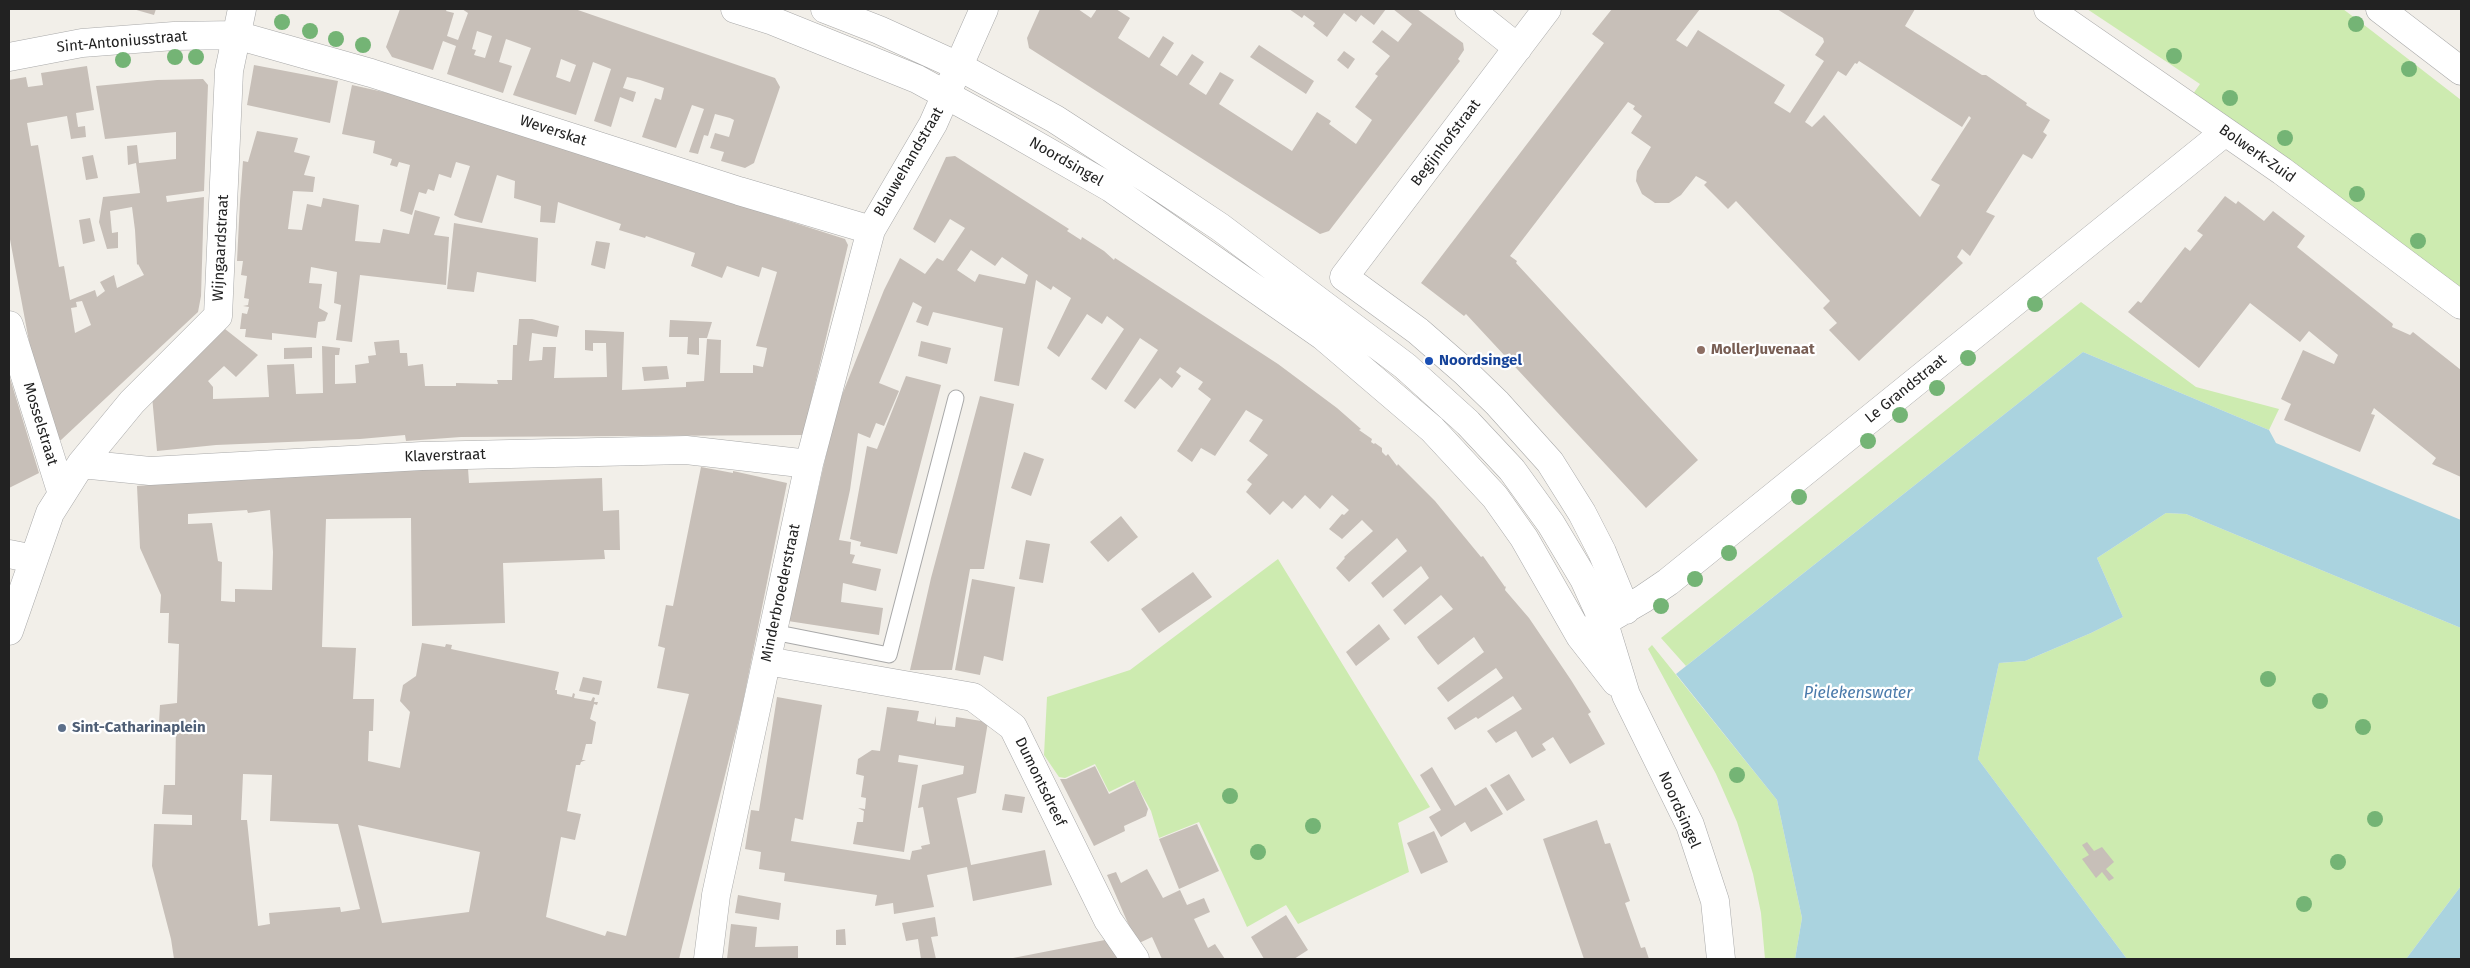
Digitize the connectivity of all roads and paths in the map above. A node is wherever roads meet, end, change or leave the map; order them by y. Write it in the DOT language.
graph roads {
  1 [pos="242,9"];
  2 [pos="735,9"];
  3 [pos="825,9"];
  4 [pos="984,9"];
  5 [pos="1469,9"];
  6 [pos="1547,9"];
  7 [pos="2048,9"];
  8 [pos="2380,9"];
  9 [pos="236,35"];
  10 [pos="1518,48"];
  11 [pos="9,57"];
  12 [pos="958,66"];
  13 [pos="2461,71"];
  14 [pos="947,95"];
  15 [pos="2225,132"];
  16 [pos="871,230"];
  17 [pos="1344,277"];
  18 [pos="2461,305"];
  19 [pos="9,325"];
  20 [pos="956,398"];
  21 [pos="81,464"];
  22 [pos="809,464"];
  23 [pos="62,494"];
  24 [pos="22,557"];
  25 [pos="1615,617"];
  26 [pos="9,631"];
  27 [pos="773,632"];
  28 [pos="1580,636"];
  29 [pos="767,661"];
  30 [pos="1626,695"];
  31 [pos="708,959"];
  32 [pos="1135,959"];
  33 [pos="1721,959"];
  1 -- 9 [label="street, Wijngaardstraat"];
  2 -- 14 [label="street, Noordsingel"];
  3 -- 12 [label="street, Noordsingel"];
  4 -- 12 [label="street, Blauwehandstraat"];
  5 -- 10 [label="street"];
  6 -- 10 [label="street, Begijnhofstraat"];
  7 -- 15 [label="street, Bolwerk-Zuid"];
  8 -- 13 [label="street"];
  9 -- 11 [label="street, Sint-Antoniusstraat"];
  9 -- 16 [label="street, Weverskat"];
  9 -- 21 [label="street, Wijngaardstraat"];
  10 -- 17 [label="street, Begijnhofstraat"];
  12 -- 14 [label="street, Blauwehandstraat"];
  12 -- 25 [label="street, Noordsingel"];
  14 -- 16 [label="street, Blauwehandstraat"];
  14 -- 28 [label="street, Noordsingel"];
  15 -- 18 [label="street, Bolwerk-Zuid"];
  15 -- 25 [label="street, Le Grandstraat"];
  16 -- 22 [label="street, Minderbroederstraat"];
  17 -- 25 [label="street, Noordsingel"];
  19 -- 23 [label="street, Mosselstraat"];
  20 -- 27 [label="lane"];
  21 -- 22 [label="street, Klaverstraat"];
  21 -- 23 [label="street"];
  22 -- 27 [label="street, Minderbroederstraat"];
  23 -- 24 [label="street"];
  24 -- 26 [label="street"];
  25 -- 28 [label="street, Le Grandstraat"];
  25 -- 30 [label="street, Noordsingel"];
  27 -- 29 [label="street, Minderbroederstraat"];
  28 -- 30 [label="street, Noordsingel"];
  29 -- 31 [label="street, Minderbroederstraat"];
  29 -- 32 [label="street, Dumontsdreef"];
  30 -- 33 [label="street, Noordsingel"];
}
